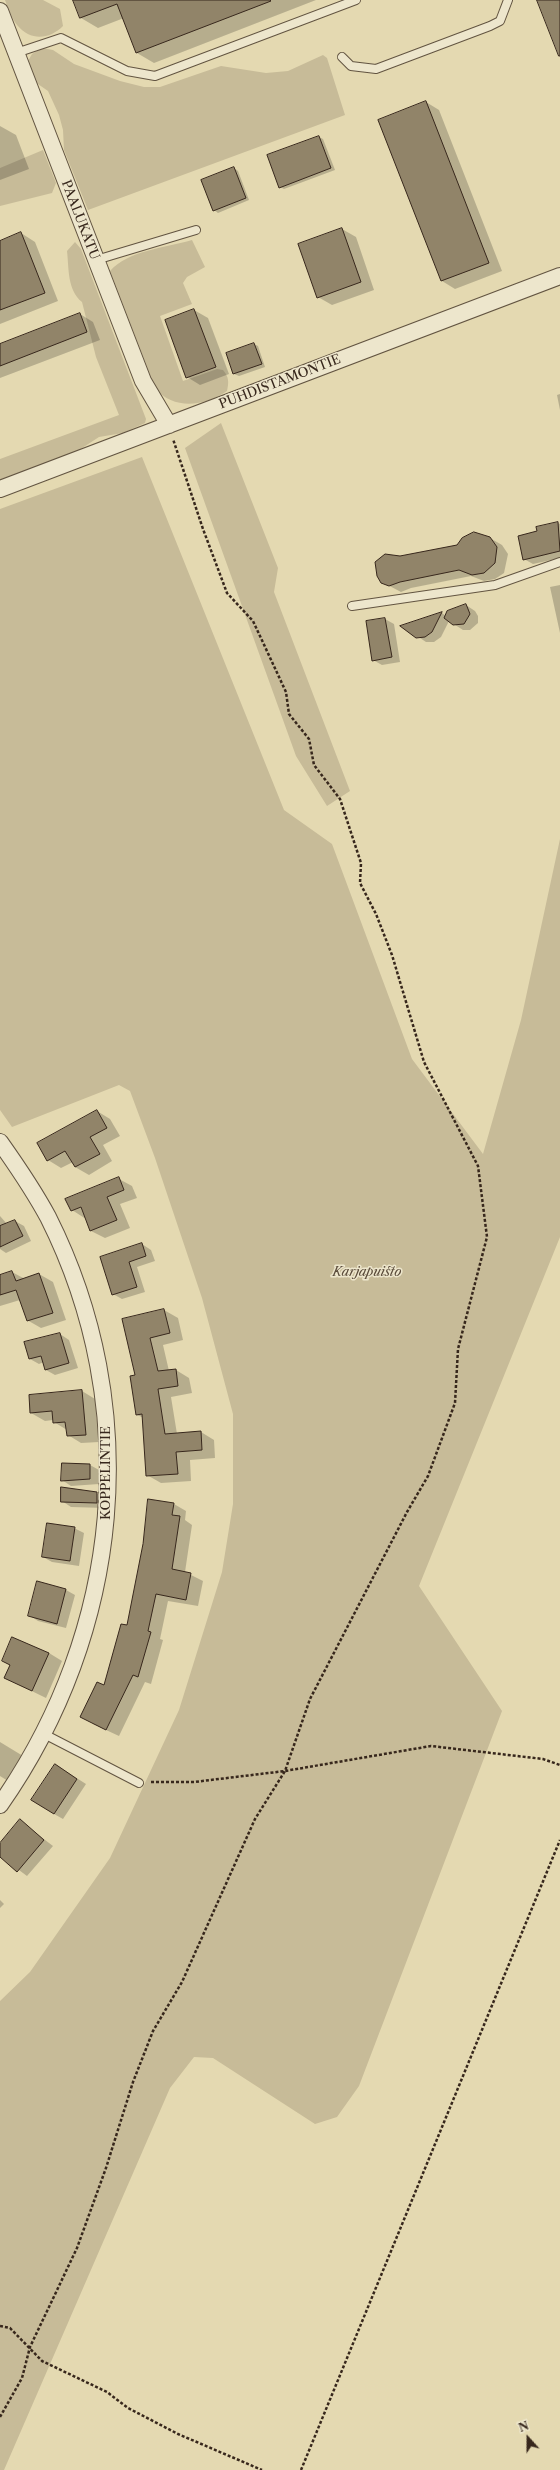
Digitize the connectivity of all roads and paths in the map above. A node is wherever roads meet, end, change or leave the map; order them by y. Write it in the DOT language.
graph roads {
  1 [pos="356,0"];
  2 [pos="508,0"];
  3 [pos="0,11"];
  4 [pos="16,53"];
  5 [pos="342,57"];
  6 [pos="196,230"];
  7 [pos="96,260"];
  8 [pos="560,276"];
  9 [pos="169,425"];
  10 [pos="0,489"];
  11 [pos="560,562"];
  12 [pos="352,606"];
  13 [pos="0,1142"];
  14 [pos="44,1734"];
  15 [pos="560,1765"];
  16 [pos="285,1771"];
  17 [pos="139,1782"];
  18 [pos="0,1805"];
  19 [pos="560,1840"];
  20 [pos="0,2326"];
  21 [pos="30,2347"];
  22 [pos="0,2417"];
  23 [pos="262,2470"];
  24 [pos="302,2470"];
  1 -- 4 [label="lane"];
  2 -- 5 [label="lane"];
  3 -- 4 [label="street, PAALUKATU"];
  4 -- 7 [label="street, PAALUKATU"];
  6 -- 7 [label="lane"];
  7 -- 9 [label="street, PAALUKATU"];
  8 -- 9 [label="street, PUHDISTAMONTIE"];
  9 -- 10 [label="street, PUHDISTAMONTIE"];
  9 -- 16 [label="path"];
  11 -- 12 [label="lane"];
  13 -- 14 [label="street, KOPPELINTIE"];
  14 -- 17 [label="lane"];
  14 -- 18 [label="street, KOPPELINTIE"];
  15 -- 16 [label="path"];
  16 -- 17 [label="path"];
  16 -- 21 [label="path"];
  19 -- 24 [label="path"];
  20 -- 21 [label="path"];
  21 -- 22 [label="path"];
  21 -- 23 [label="path"];
}
